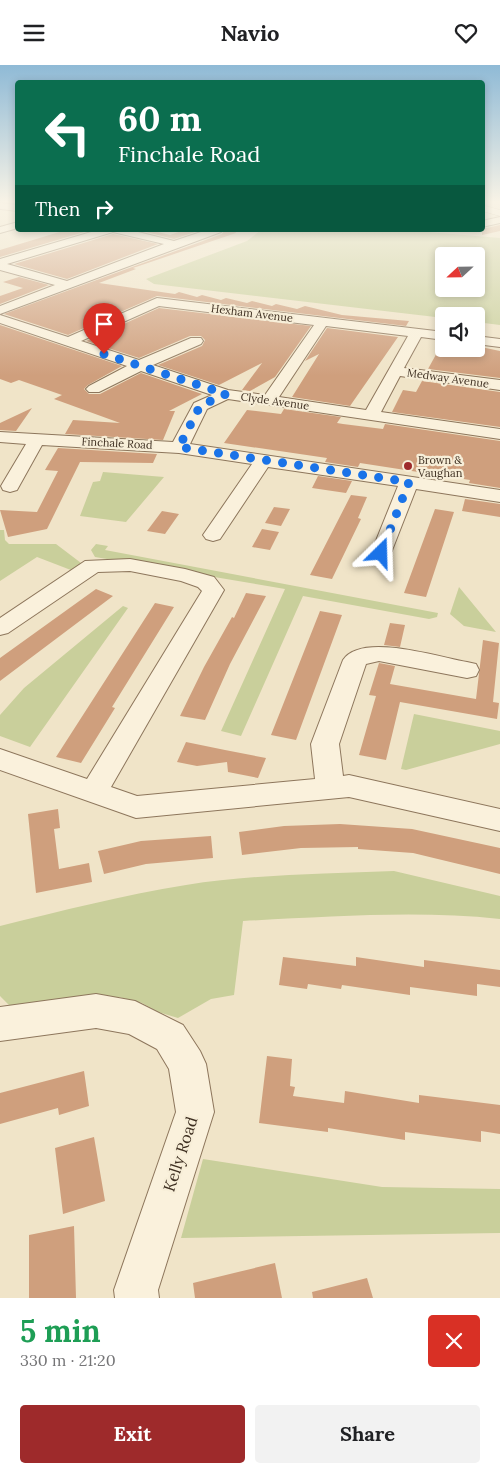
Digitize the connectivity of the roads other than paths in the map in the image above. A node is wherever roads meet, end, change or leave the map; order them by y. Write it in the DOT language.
graph roads {
  1 [pos="14,261"];
  2 [pos="130,261"];
  3 [pos="0,265"];
  4 [pos="66,284"];
  5 [pos="0,310"];
  6 [pos="322,322"];
  7 [pos="4,323"];
  8 [pos="416,333"];
  9 [pos="435,335"];
  10 [pos="196,341"];
  11 [pos="485,341"];
  12 [pos="68,342"];
  13 [pos="500,343"];
  14 [pos="140,365"];
  15 [pos="396,371"];
  16 [pos="500,385"];
  17 [pos="94,389"];
  18 [pos="226,394"];
  19 [pos="269,400"];
  20 [pos="371,415"];
  21 [pos="500,434"];
  22 [pos="0,437"];
  23 [pos="37,439"];
  24 [pos="179,447"];
  25 [pos="264,461"];
  26 [pos="409,482"];
  27 [pos="10,486"];
  28 [pos="500,496"];
  29 [pos="213,535"];
  30 [pos="381,553"];
  31 [pos="0,628"];
  32 [pos="467,670"];
  33 [pos="4,765"];
  34 [pos="330,787"];
  35 [pos="94,792"];
  36 [pos="500,820"];
  37 [pos="0,1024"];
  38 [pos="137,1298"];
  1 -- 3 [label="street"];
  2 -- 4 [label="street"];
  3 -- 4 [label="street"];
  4 -- 5 [label="street"];
  6 -- 8 [label="street, Hexham Avenue"];
  6 -- 12 [label="street, Hexham Avenue"];
  6 -- 19 [label="street"];
  7 -- 12 [label="street, Clyde Avenue"];
  8 -- 9 [label="street, Hexham Avenue"];
  8 -- 15 [label="street"];
  10 -- 14 [label="street"];
  11 -- 13 [label="street"];
  12 -- 14 [label="street, Clyde Avenue"];
  14 -- 17 [label="street"];
  14 -- 18 [label="street, Clyde Avenue"];
  15 -- 16 [label="street, Medway Avenue"];
  15 -- 20 [label="street"];
  18 -- 19 [label="street, Clyde Avenue"];
  18 -- 24 [label="street"];
  19 -- 20 [label="street, Clyde Avenue"];
  20 -- 21 [label="street, Clyde Avenue"];
  22 -- 23 [label="street, Finchale Road"];
  23 -- 24 [label="street, Finchale Road"];
  23 -- 27 [label="street"];
  24 -- 25 [label="street, Finchale Road"];
  25 -- 26 [label="street, Finchale Road"];
  25 -- 29 [label="street"];
  26 -- 28 [label="street, Finchale Road"];
  26 -- 30 [label="street"];
  31 -- 35 [label="street"];
  32 -- 34 [label="street"];
  33 -- 35 [label="street"];
  34 -- 35 [label="street"];
  34 -- 36 [label="street"];
  37 -- 38 [label="street, Kelly Road"];
}
